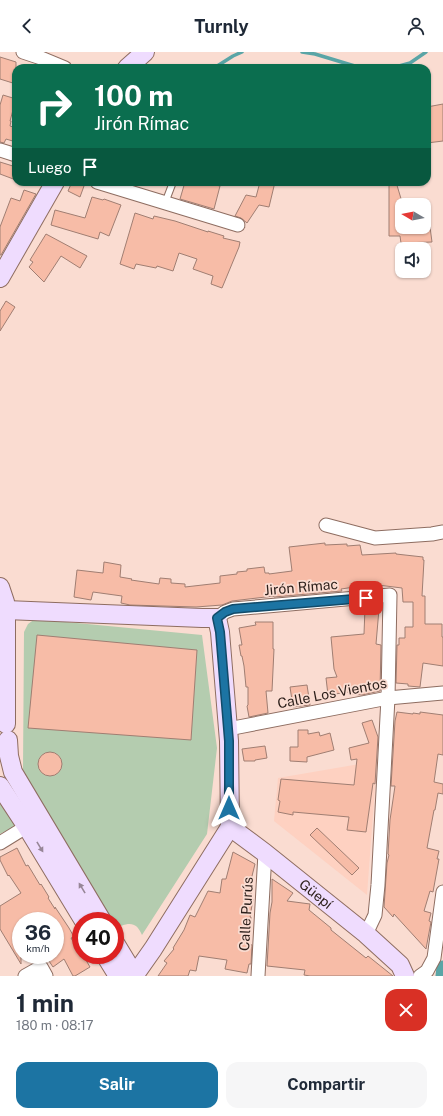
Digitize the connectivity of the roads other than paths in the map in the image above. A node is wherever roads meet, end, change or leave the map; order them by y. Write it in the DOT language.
graph roads {
  1 [pos="23,52"];
  2 [pos="145,52"];
  3 [pos="55,64"];
  4 [pos="132,64"];
  5 [pos="0,150"];
  6 [pos="12,154"];
  7 [pos="54,186"];
  8 [pos="109,186"];
  9 [pos="172,186"];
  10 [pos="165,204"];
  11 [pos="238,225"];
  12 [pos="1,272"];
  13 [pos="326,525"];
  14 [pos="443,532"];
  15 [pos="0,587"];
  16 [pos="6,610"];
  17 [pos="219,625"];
  18 [pos="3,652"];
  19 [pos="443,693"];
  20 [pos="388,698"];
  21 [pos="228,729"];
  22 [pos="3,733"];
  23 [pos="0,786"];
  24 [pos="34,823"];
  25 [pos="230,827"];
  26 [pos="0,843"];
  27 [pos="265,853"];
  28 [pos="443,892"];
  29 [pos="79,912"];
  30 [pos="96,912"];
  31 [pos="366,934"];
  32 [pos="153,949"];
  33 [pos="124,952"];
  34 [pos="124,961"];
  35 [pos="116,964"];
  36 [pos="402,970"];
  37 [pos="25,976"];
  38 [pos="46,976"];
  39 [pos="130,976"];
  40 [pos="258,976"];
  41 [pos="420,976"];
  1 -- 3 [label="street"];
  2 -- 4 [label="street"];
  5 -- 6 [label="street"];
  7 -- 12 [label="street"];
  8 -- 10 [label="street"];
  9 -- 10 [label="lane"];
  10 -- 11 [label="street"];
  13 -- 14 [label="street"];
  15 -- 16 [label="street"];
  16 -- 17 [label="street"];
  16 -- 18 [label="street"];
  17 -- 20 [label="street, Jirón Rímac"];
  17 -- 21 [label="street"];
  18 -- 22 [label="street"];
  19 -- 20 [label="street, Calle Los Vientos"];
  20 -- 21 [label="street, Calle Los Vientos"];
  20 -- 31 [label="street"];
  21 -- 25 [label="street"];
  22 -- 24 [label="street"];
  23 -- 24 [label="street"];
  24 -- 26 [label="street"];
  24 -- 29 [label="street, one-way"];
  30 -- 24 [label="street, one-way"];
  25 -- 27 [label="street, Güepí"];
  25 -- 32 [label="street"];
  27 -- 31 [label="street, Güepí"];
  27 -- 40 [label="street, Calle Purús"];
  28 -- 41 [label="street"];
  31 -- 36 [label="street, Güepí"];
  32 -- 33 [label="street"];
  32 -- 39 [label="street"];
  34 -- 39 [label="street"];
  35 -- 39 [label="street"];
  37 -- 38 [label="street"];
}
